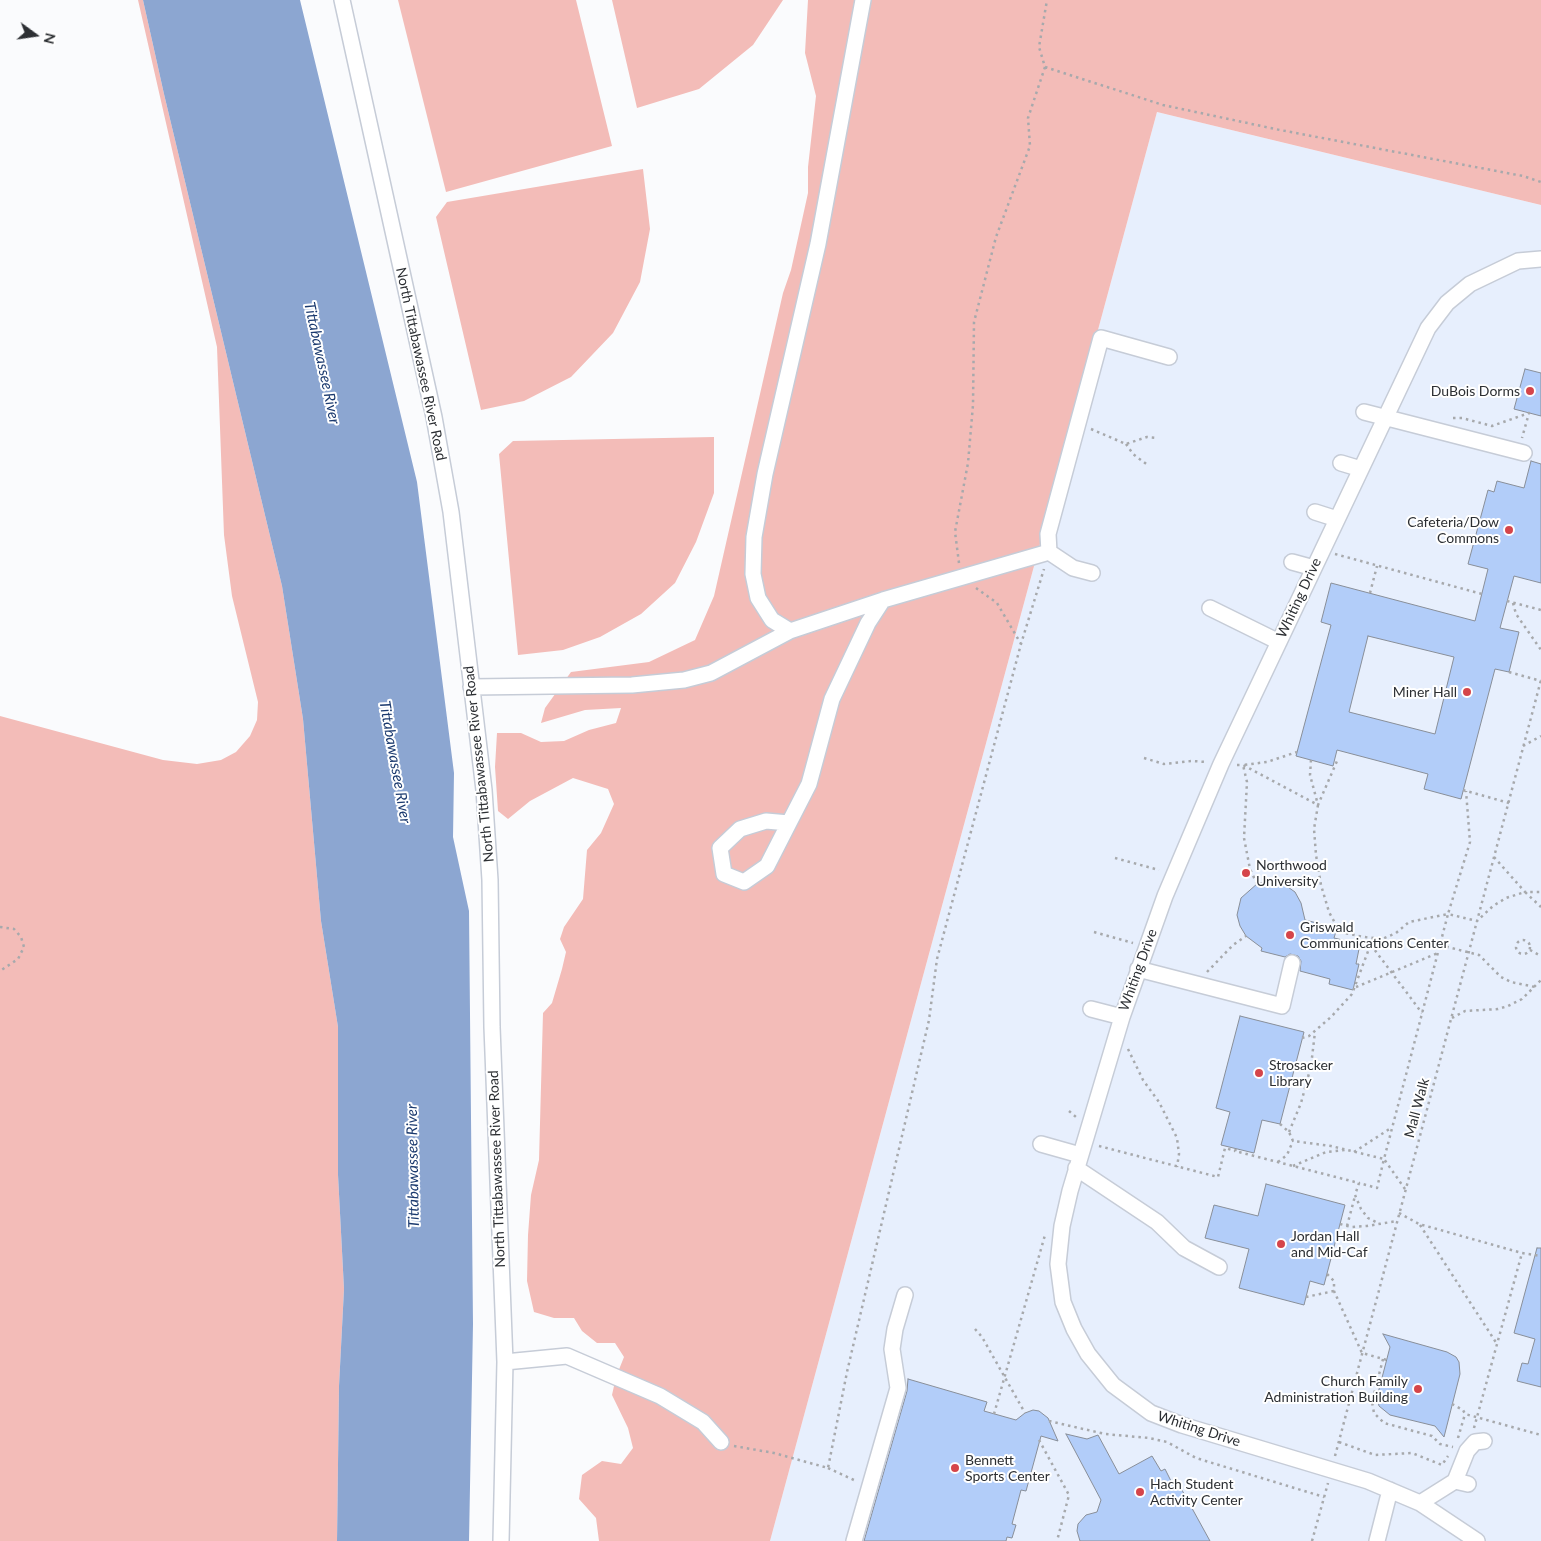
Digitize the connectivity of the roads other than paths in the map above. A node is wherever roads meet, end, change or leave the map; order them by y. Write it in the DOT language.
graph roads {
  1 [pos="342,0"];
  2 [pos="863,0"];
  3 [pos="1541,259"];
  4 [pos="1169,357"];
  5 [pos="1364,412"];
  6 [pos="1386,417"];
  7 [pos="1521,452"];
  8 [pos="1340,463"];
  9 [pos="1361,469"];
  10 [pos="1314,512"];
  11 [pos="1337,519"];
  12 [pos="1049,552"];
  13 [pos="1292,562"];
  14 [pos="1314,568"];
  15 [pos="1092,573"];
  16 [pos="883,600"];
  17 [pos="1210,608"];
  18 [pos="790,631"];
  19 [pos="1279,642"];
  20 [pos="470,687"];
  21 [pos="789,823"];
  22 [pos="1292,963"];
  23 [pos="1138,969"];
  24 [pos="1091,1009"];
  25 [pos="1122,1017"];
  26 [pos="1041,1144"];
  27 [pos="1078,1162"];
  28 [pos="1218,1267"];
  29 [pos="905,1295"];
  30 [pos="505,1362"];
  31 [pos="721,1442"];
  32 [pos="1484,1442"];
  33 [pos="1390,1490"];
  34 [pos="1420,1503"];
  35 [pos="501,1541"];
  36 [pos="854,1541"];
  37 [pos="1377,1541"];
  38 [pos="1477,1541"];
  1 -- 20 [label="street, North Tittabawassee River Road"];
  2 -- 18 [label="street"];
  3 -- 6 [label="street, Whiting Drive"];
  4 -- 12 [label="street"];
  5 -- 6 [label="street"];
  6 -- 7 [label="street"];
  6 -- 9 [label="street, Whiting Drive"];
  8 -- 9 [label="street"];
  9 -- 11 [label="street, Whiting Drive"];
  10 -- 11 [label="street"];
  11 -- 14 [label="street, Whiting Drive"];
  12 -- 15 [label="street"];
  12 -- 16 [label="street"];
  13 -- 14 [label="street"];
  14 -- 19 [label="street, Whiting Drive"];
  16 -- 18 [label="street"];
  16 -- 21 [label="street"];
  17 -- 19 [label="street"];
  18 -- 20 [label="street"];
  19 -- 23 [label="street, Whiting Drive"];
  20 -- 30 [label="street, North Tittabawassee River Road"];
  21 -- 21 [label="street"];
  22 -- 23 [label="street"];
  23 -- 25 [label="street, Whiting Drive"];
  24 -- 25 [label="street"];
  25 -- 27 [label="street, Whiting Drive"];
  26 -- 27 [label="street"];
  27 -- 28 [label="street"];
  27 -- 33 [label="street, Whiting Drive"];
  29 -- 36 [label="street"];
  30 -- 31 [label="street"];
  30 -- 35 [label="street, North Tittabawassee River Road"];
  32 -- 34 [label="street"];
  33 -- 34 [label="street, Whiting Drive"];
  33 -- 37 [label="street"];
  34 -- 38 [label="street, Whiting Drive"];
}
